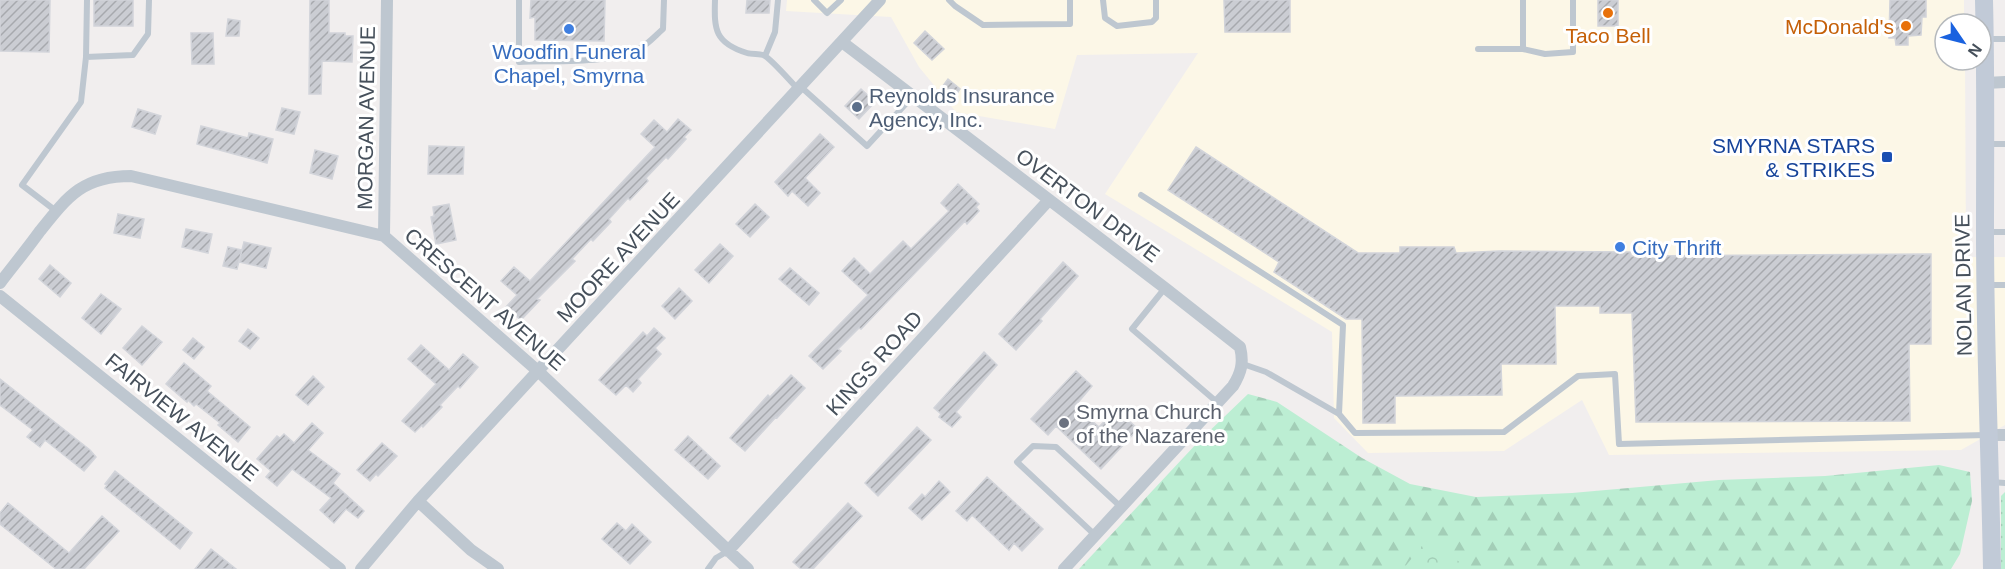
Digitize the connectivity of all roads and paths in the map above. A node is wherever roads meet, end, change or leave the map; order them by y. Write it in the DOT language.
graph roads {
  1 [pos="87,0"];
  2 [pos="149,0"];
  3 [pos="387,0"];
  4 [pos="519,0"];
  5 [pos="664,0"];
  6 [pos="715,0"];
  7 [pos="778,0"];
  8 [pos="813,0"];
  9 [pos="841,0"];
  10 [pos="880,0"];
  11 [pos="949,0"];
  12 [pos="1070,0"];
  13 [pos="1103,0"];
  14 [pos="1156,0"];
  15 [pos="1523,0"];
  16 [pos="1573,0"];
  17 [pos="842,42"];
  18 [pos="1478,49"];
  19 [pos="1523,49"];
  20 [pos="765,56"];
  21 [pos="86,57"];
  22 [pos="1986,72"];
  23 [pos="2005,82"];
  24 [pos="1986,83"];
  25 [pos="800,88"];
  26 [pos="913,96"];
  27 [pos="1986,144"];
  28 [pos="2005,144"];
  29 [pos="1141,195"];
  30 [pos="1048,201"];
  31 [pos="56,211"];
  32 [pos="1985,232"];
  33 [pos="2005,232"];
  34 [pos="384,236"];
  35 [pos="0,283"];
  36 [pos="1985,285"];
  37 [pos="2005,285"];
  38 [pos="1165,288"];
  39 [pos="0,296"];
  40 [pos="1243,364"];
  41 [pos="539,372"];
  42 [pos="1218,404"];
  43 [pos="1339,414"];
  44 [pos="1996,435"];
  45 [pos="1998,482"];
  46 [pos="418,501"];
  47 [pos="1121,507"];
  48 [pos="1095,535"];
  49 [pos="728,551"];
  50 [pos="340,569"];
  51 [pos="361,569"];
  52 [pos="498,569"];
  53 [pos="708,569"];
  54 [pos="748,569"];
  55 [pos="1064,569"];
  56 [pos="1992,569"];
  1 -- 21 [label="lane"];
  2 -- 21 [label="lane"];
  3 -- 34 [label="street, MORGAN AVENUE"];
  4 -- 5 [label="lane"];
  6 -- 20 [label="lane"];
  7 -- 20 [label="lane"];
  8 -- 9 [label="lane"];
  10 -- 17 [label="street, MOORE AVENUE"];
  11 -- 12 [label="lane"];
  13 -- 14 [label="lane"];
  15 -- 19 [label="lane"];
  16 -- 19 [label="lane"];
  17 -- 25 [label="street, MOORE AVENUE"];
  17 -- 26 [label="street, OVERTON DRIVE"];
  18 -- 19 [label="lane"];
  20 -- 25 [label="lane"];
  21 -- 31 [label="lane"];
  22 -- 24 [label="street, NOLAN DRIVE"];
  23 -- 24 [label="street"];
  24 -- 27 [label="street, NOLAN DRIVE"];
  25 -- 26 [label="lane"];
  25 -- 41 [label="street, MOORE AVENUE"];
  26 -- 30 [label="street, OVERTON DRIVE"];
  27 -- 28 [label="lane"];
  27 -- 32 [label="street, NOLAN DRIVE"];
  29 -- 43 [label="lane"];
  30 -- 38 [label="street, OVERTON DRIVE"];
  30 -- 49 [label="street, KINGS ROAD"];
  31 -- 34 [label="street, CRESCENT AVENUE"];
  31 -- 35 [label="street, CRESCENT AVENUE"];
  32 -- 33 [label="lane"];
  32 -- 36 [label="street, NOLAN DRIVE"];
  34 -- 41 [label="street, CRESCENT AVENUE"];
  36 -- 37 [label="lane"];
  36 -- 44 [label="street, NOLAN DRIVE"];
  38 -- 40 [label="street, OVERTON DRIVE"];
  38 -- 42 [label="lane"];
  39 -- 50 [label="street, FAIRVIEW AVENUE"];
  40 -- 42 [label="street"];
  40 -- 43 [label="lane"];
  41 -- 46 [label="street, MOORE AVENUE"];
  41 -- 49 [label="street, CRESCENT AVENUE"];
  42 -- 47 [label="street"];
  43 -- 44 [label="lane"];
  44 -- 45 [label="street, NOLAN DRIVE"];
  45 -- 56 [label="street, NOLAN DRIVE"];
  46 -- 51 [label="street, MOORE AVENUE"];
  46 -- 52 [label="street"];
  47 -- 48 [label="street"];
  47 -- 48 [label="lane"];
  48 -- 55 [label="street"];
  49 -- 53 [label="lane"];
  49 -- 54 [label="street, CRESCENT AVENUE"];
}
